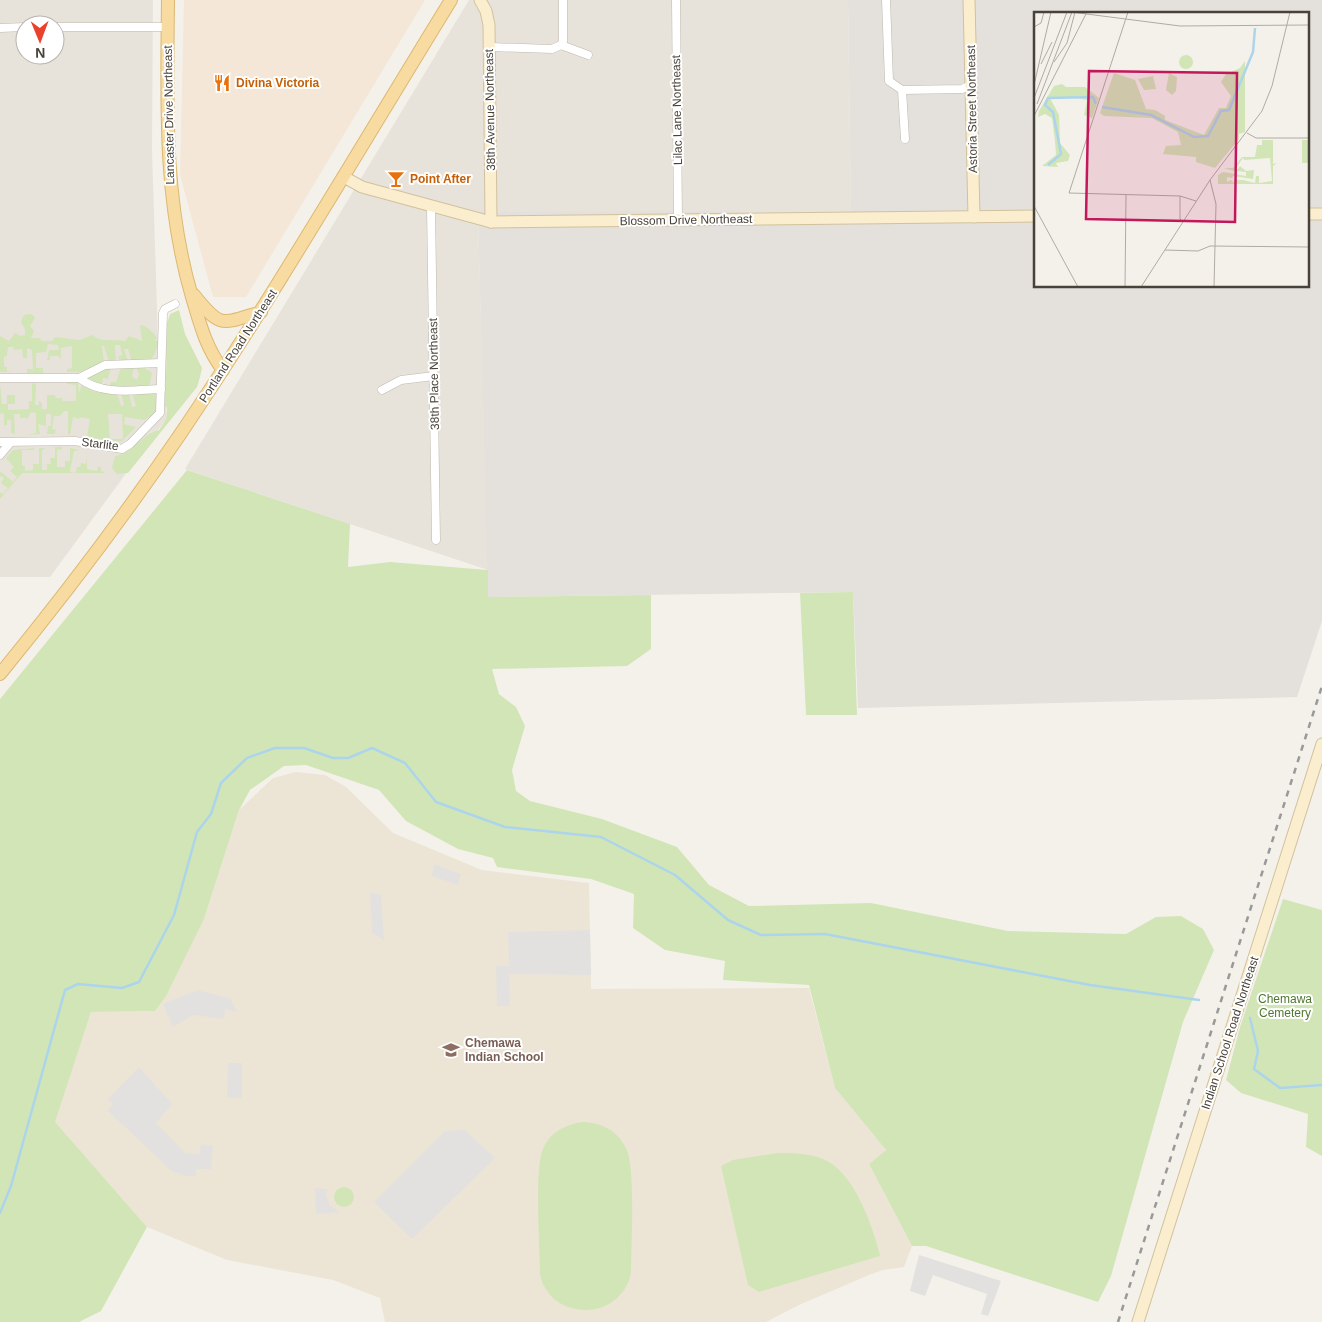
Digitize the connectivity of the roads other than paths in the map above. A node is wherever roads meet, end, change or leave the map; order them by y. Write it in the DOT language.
graph roads {
  1 [pos="168,0"];
  2 [pos="451,0"];
  3 [pos="480,0"];
  4 [pos="563,0"];
  5 [pos="676,0"];
  6 [pos="886,0"];
  7 [pos="969,0"];
  8 [pos="65,27"];
  9 [pos="168,27"];
  10 [pos="0,28"];
  11 [pos="15,28"];
  12 [pos="561,45"];
  13 [pos="490,47"];
  14 [pos="588,55"];
  15 [pos="971,85"];
  16 [pos="902,90"];
  17 [pos="905,139"];
  18 [pos="344,176"];
  19 [pos="431,207"];
  20 [pos="1034,216"];
  21 [pos="974,217"];
  22 [pos="678,220"];
  23 [pos="491,222"];
  24 [pos="191,291"];
  25 [pos="175,304"];
  26 [pos="261,312"];
  27 [pos="161,363"];
  28 [pos="223,370"];
  29 [pos="434,376"];
  30 [pos="0,378"];
  31 [pos="79,378"];
  32 [pos="161,389"];
  33 [pos="382,390"];
  34 [pos="0,442"];
  35 [pos="11,442"];
  36 [pos="0,455"];
  37 [pos="436,540"];
  38 [pos="0,674"];
  39 [pos="1322,744"];
  40 [pos="1138,1322"];
  1 -- 9 [label="main road, Lancaster Drive Northeast"];
  2 -- 18 [label="main road, Portland Road Northeast"];
  3 -- 13 [label="street, 38th Avenue Northeast"];
  4 -- 12 [label="street"];
  5 -- 22 [label="street, Lilac Lane Northeast"];
  6 -- 16 [label="street"];
  7 -- 15 [label="street, Astoria Street Northeast"];
  8 -- 9 [label="street"];
  9 -- 24 [label="main road, Lancaster Drive Northeast"];
  10 -- 11 [label="street"];
  12 -- 13 [label="street"];
  12 -- 14 [label="street"];
  13 -- 23 [label="street, 38th Avenue Northeast"];
  15 -- 16 [label="street"];
  15 -- 21 [label="street, Astoria Street Northeast"];
  16 -- 17 [label="street"];
  18 -- 19 [label="street, Blossom Drive Northeast"];
  18 -- 26 [label="main road, Portland Road Northeast"];
  19 -- 23 [label="street, Blossom Drive Northeast"];
  19 -- 29 [label="street, 38th Place Northeast"];
  20 -- 21 [label="street, Blossom Drive Northeast"];
  21 -- 22 [label="street, Blossom Drive Northeast"];
  22 -- 23 [label="street, Blossom Drive Northeast"];
  24 -- 26 [label="main road"];
  24 -- 28 [label="main road, Lancaster Drive Northeast"];
  25 -- 27 [label="street, Starlite"];
  26 -- 28 [label="main road, Portland Road Northeast"];
  27 -- 31 [label="street"];
  27 -- 32 [label="street, Starlite"];
  28 -- 38 [label="main road, Portland Road Northeast"];
  29 -- 33 [label="street"];
  29 -- 37 [label="street, 38th Place Northeast"];
  30 -- 31 [label="street"];
  31 -- 32 [label="street"];
  32 -- 35 [label="street, Starlite"];
  34 -- 35 [label="street, Starlite"];
  35 -- 36 [label="street"];
  39 -- 40 [label="street, Indian School Road Northeast"];
}
